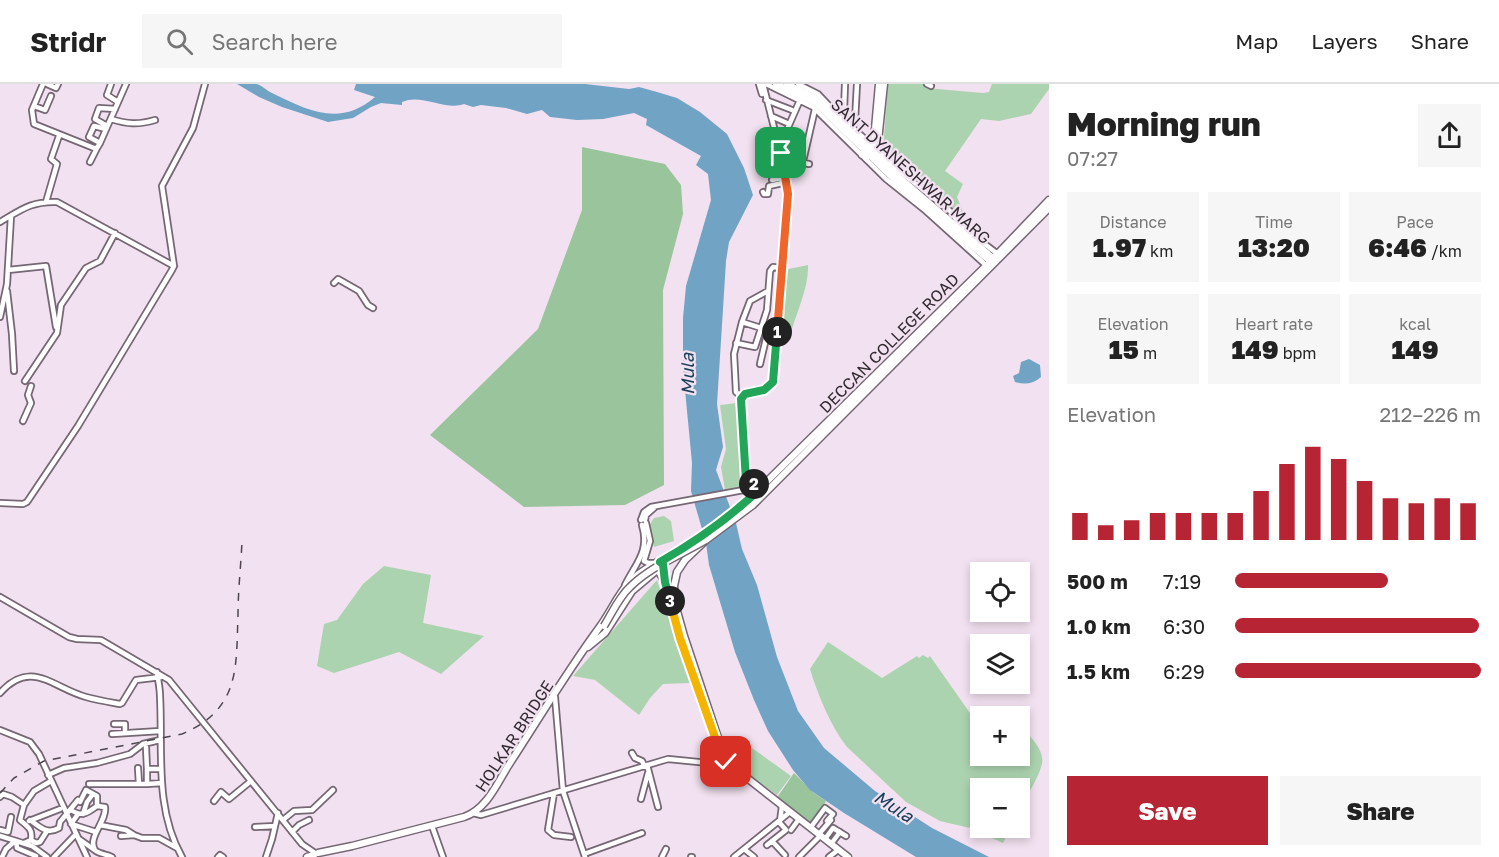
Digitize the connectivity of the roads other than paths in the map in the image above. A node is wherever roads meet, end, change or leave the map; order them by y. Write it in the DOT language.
graph roads {
  1 [pos="45,84"];
  2 [pos="58,84"];
  3 [pos="111,84"];
  4 [pos="124,84"];
  5 [pos="206,84"];
  6 [pos="766,84"];
  7 [pos="787,84"];
  8 [pos="798,84"];
  9 [pos="844,84"];
  10 [pos="857,84"];
  11 [pos="882,84"];
  12 [pos="51,96"];
  13 [pos="765,97"];
  14 [pos="800,100"];
  15 [pos="118,102"];
  16 [pos="34,106"];
  17 [pos="115,109"];
  18 [pos="815,109"];
  19 [pos="792,110"];
  20 [pos="772,115"];
  21 [pos="841,118"];
  22 [pos="111,119"];
  23 [pos="155,120"];
  24 [pos="787,123"];
  25 [pos="852,127"];
  26 [pos="107,128"];
  27 [pos="786,132"];
  28 [pos="59,136"];
  29 [pos="99,145"];
  30 [pos="869,152"];
  31 [pos="781,153"];
  32 [pos="804,157"];
  33 [pos="782,160"];
  34 [pos="760,161"];
  35 [pos="90,162"];
  36 [pos="809,164"];
  37 [pos="767,166"];
  38 [pos="772,180"];
  39 [pos="787,180"];
  40 [pos="764,191"];
  41 [pos="1049,200"];
  42 [pos="46,202"];
  43 [pos="1049,208"];
  44 [pos="11,216"];
  45 [pos="0,222"];
  46 [pos="115,233"];
  47 [pos="994,261"];
  48 [pos="174,266"];
  49 [pos="782,268"];
  50 [pos="8,270"];
  51 [pos="334,283"];
  52 [pos="6,289"];
  53 [pos="768,291"];
  54 [pos="374,308"];
  55 [pos="0,317"];
  56 [pos="742,322"];
  57 [pos="761,328"];
  58 [pos="768,330"];
  59 [pos="57,333"];
  60 [pos="777,333"];
  61 [pos="736,343"];
  62 [pos="760,364"];
  63 [pos="14,371"];
  64 [pos="25,381"];
  65 [pos="31,386"];
  66 [pos="742,397"];
  67 [pos="23,421"];
  68 [pos="746,481"];
  69 [pos="754,486"];
  70 [pos="763,486"];
  71 [pos="746,490"];
  72 [pos="0,503"];
  73 [pos="644,522"];
  74 [pos="706,540"];
  75 [pos="658,566"];
  76 [pos="625,585"];
  77 [pos="0,597"];
  78 [pos="685,642"];
  79 [pos="588,647"];
  80 [pos="159,676"];
  81 [pos="0,693"];
  82 [pos="554,696"];
  83 [pos="114,724"];
  84 [pos="0,730"];
  85 [pos="160,731"];
  86 [pos="125,733"];
  87 [pos="112,734"];
  88 [pos="160,740"];
  89 [pos="146,747"];
  90 [pos="632,753"];
  91 [pos="728,763"];
  92 [pos="646,765"];
  93 [pos="138,768"];
  94 [pos="147,769"];
  95 [pos="160,769"];
  96 [pos="649,771"];
  97 [pos="48,775"];
  98 [pos="51,781"];
  99 [pos="251,781"];
  100 [pos="162,783"];
  101 [pos="89,784"];
  102 [pos="139,784"];
  103 [pos="147,784"];
  104 [pos="333,789"];
  105 [pos="563,791"];
  106 [pos="93,794"];
  107 [pos="554,794"];
  108 [pos="0,797"];
  109 [pos="641,799"];
  110 [pos="214,801"];
  111 [pos="24,805"];
  112 [pos="97,806"];
  113 [pos="782,806"];
  114 [pos="658,807"];
  115 [pos="60,808"];
  116 [pos="69,812"];
  117 [pos="790,812"];
  118 [pos="278,813"];
  119 [pos="80,814"];
  120 [pos="474,814"];
  121 [pos="836,814"];
  122 [pos="11,817"];
  123 [pos="799,819"];
  124 [pos="30,820"];
  125 [pos="283,820"];
  126 [pos="309,820"];
  127 [pos="827,821"];
  128 [pos="779,822"];
  129 [pos="25,824"];
  130 [pos="71,824"];
  131 [pos="100,825"];
  132 [pos="275,826"];
  133 [pos="434,826"];
  134 [pos="255,827"];
  135 [pos="811,828"];
  136 [pos="0,830"];
  137 [pos="791,830"];
  138 [pos="47,831"];
  139 [pos="96,832"];
  140 [pos="292,832"];
  141 [pos="840,832"];
  142 [pos="642,833"];
  143 [pos="0,836"];
  144 [pos="77,836"];
  145 [pos="121,836"];
  146 [pos="134,836"];
  147 [pos="822,836"];
  148 [pos="571,837"];
  149 [pos="846,837"];
  150 [pos="31,840"];
  151 [pos="16,841"];
  152 [pos="772,841"];
  153 [pos="24,843"];
  154 [pos="831,844"];
  155 [pos="767,845"];
  156 [pos="177,848"];
  157 [pos="38,849"];
  158 [pos="666,849"];
  159 [pos="744,849"];
  160 [pos="96,851"];
  161 [pos="843,854"];
  162 [pos="585,855"];
  163 [pos="785,855"];
  164 [pos="1,856"];
  165 [pos="35,856"];
  166 [pos="317,856"];
  167 [pos="47,857"];
  168 [pos="54,857"];
  169 [pos="87,857"];
  170 [pos="112,857"];
  171 [pos="182,857"];
  172 [pos="218,857"];
  173 [pos="223,857"];
  174 [pos="266,857"];
  175 [pos="443,857"];
  176 [pos="662,857"];
  177 [pos="734,857"];
  178 [pos="754,857"];
  179 [pos="799,857"];
  180 [pos="829,857"];
  1 -- 2 [label="street"];
  1 -- 16 [label="street"];
  3 -- 15 [label="street"];
  4 -- 15 [label="street"];
  5 -- 48 [label="street"];
  6 -- 13 [label="street"];
  6 -- 13 [label="street"];
  6 -- 14 [label="street"];
  6 -- 30 [label="main road, SANT DYANESHWAR MARG"];
  7 -- 30 [label="main road, SANT DYANESHWAR MARG"];
  8 -- 21 [label="street"];
  9 -- 21 [label="street"];
  10 -- 25 [label="street"];
  11 -- 30 [label="main road"];
  12 -- 16 [label="street"];
  13 -- 19 [label="street"];
  13 -- 20 [label="street"];
  14 -- 18 [label="street"];
  14 -- 27 [label="street"];
  15 -- 17 [label="street"];
  16 -- 28 [label="street"];
  17 -- 22 [label="street"];
  17 -- 26 [label="street"];
  18 -- 30 [label="street"];
  18 -- 32 [label="street"];
  20 -- 24 [label="street"];
  20 -- 31 [label="street"];
  21 -- 25 [label="street"];
  22 -- 23 [label="street"];
  22 -- 26 [label="street"];
  25 -- 30 [label="street"];
  26 -- 29 [label="street"];
  26 -- 29 [label="street"];
  28 -- 29 [label="street"];
  28 -- 42 [label="street"];
  29 -- 35 [label="street"];
  30 -- 47 [label="main road, SANT DYANESHWAR MARG"];
  30 -- 47 [label="main road, SANT DYANESHWAR MARG"];
  31 -- 33 [label="street"];
  31 -- 34 [label="street"];
  33 -- 36 [label="street"];
  33 -- 37 [label="street"];
  33 -- 39 [label="street"];
  38 -- 39 [label="street"];
  39 -- 40 [label="street"];
  39 -- 49 [label="street"];
  41 -- 47 [label="main road, DECCAN COLLEGE ROAD"];
  42 -- 44 [label="street"];
  42 -- 46 [label="street"];
  43 -- 47 [label="main road, DECCAN COLLEGE ROAD"];
  44 -- 45 [label="street"];
  44 -- 50 [label="street"];
  46 -- 48 [label="street"];
  46 -- 59 [label="street"];
  47 -- 70 [label="main road, DECCAN COLLEGE ROAD"];
  47 -- 74 [label="main road, DECCAN COLLEGE ROAD"];
  48 -- 72 [label="street"];
  49 -- 53 [label="street"];
  49 -- 60 [label="street"];
  50 -- 52 [label="street"];
  50 -- 59 [label="street"];
  51 -- 54 [label="street"];
  52 -- 55 [label="street"];
  52 -- 63 [label="street"];
  53 -- 56 [label="street"];
  53 -- 57 [label="street"];
  56 -- 57 [label="street"];
  56 -- 61 [label="street"];
  57 -- 58 [label="street"];
  57 -- 61 [label="street"];
  58 -- 60 [label="street"];
  58 -- 62 [label="street"];
  59 -- 64 [label="street"];
  60 -- 66 [label="street"];
  61 -- 66 [label="street"];
  65 -- 67 [label="street"];
  66 -- 68 [label="street"];
  68 -- 69 [label="street"];
  68 -- 71 [label="street"];
  69 -- 70 [label="street"];
  69 -- 71 [label="street"];
  70 -- 75 [label="main road, DECCAN COLLEGE ROAD"];
  71 -- 73 [label="street"];
  73 -- 75 [label="street"];
  73 -- 76 [label="street"];
  74 -- 78 [label="main road, bridge"];
  74 -- 79 [label="main road, HOLKAR BRIDGE, bridge"];
  75 -- 76 [label="main road"];
  75 -- 78 [label="main road"];
  75 -- 79 [label="main road"];
  76 -- 82 [label="main road"];
  77 -- 80 [label="street"];
  78 -- 91 [label="main road"];
  79 -- 82 [label="main road, HOLKAR BRIDGE"];
  80 -- 81 [label="street"];
  80 -- 85 [label="street"];
  80 -- 99 [label="street"];
  82 -- 105 [label="street"];
  82 -- 120 [label="main road"];
  83 -- 86 [label="street"];
  84 -- 97 [label="street"];
  85 -- 86 [label="street"];
  85 -- 88 [label="street"];
  86 -- 87 [label="street"];
  88 -- 95 [label="street"];
  88 -- 97 [label="street"];
  89 -- 94 [label="street"];
  90 -- 92 [label="street"];
  91 -- 92 [label="street"];
  91 -- 113 [label="main road"];
  92 -- 96 [label="street"];
  92 -- 105 [label="street"];
  93 -- 102 [label="street"];
  94 -- 95 [label="street"];
  94 -- 103 [label="street"];
  95 -- 100 [label="street"];
  96 -- 109 [label="street"];
  96 -- 114 [label="street"];
  97 -- 98 [label="street"];
  98 -- 111 [label="street"];
  98 -- 116 [label="street"];
  99 -- 110 [label="street"];
  99 -- 118 [label="street"];
  100 -- 103 [label="street"];
  100 -- 156 [label="street"];
  101 -- 102 [label="street"];
  102 -- 103 [label="street"];
  104 -- 125 [label="street"];
  105 -- 107 [label="street"];
  105 -- 162 [label="street"];
  106 -- 112 [label="street"];
  106 -- 116 [label="street"];
  106 -- 119 [label="street"];
  107 -- 120 [label="street"];
  107 -- 148 [label="street"];
  108 -- 111 [label="street"];
  111 -- 129 [label="street"];
  112 -- 119 [label="street"];
  112 -- 131 [label="street"];
  113 -- 117 [label="main road"];
  113 -- 128 [label="street"];
  115 -- 124 [label="street"];
  116 -- 119 [label="street"];
  116 -- 130 [label="street"];
  116 -- 138 [label="street"];
  117 -- 123 [label="main road"];
  117 -- 128 [label="street"];
  118 -- 125 [label="street"];
  118 -- 132 [label="street"];
  119 -- 130 [label="street"];
  120 -- 133 [label="main road"];
  121 -- 147 [label="street"];
  122 -- 136 [label="street"];
  123 -- 135 [label="main road"];
  123 -- 137 [label="street"];
  124 -- 129 [label="street"];
  124 -- 138 [label="street"];
  125 -- 140 [label="street"];
  126 -- 140 [label="street"];
  127 -- 135 [label="street"];
  128 -- 152 [label="street"];
  128 -- 159 [label="street"];
  129 -- 150 [label="street"];
  130 -- 139 [label="street"];
  130 -- 144 [label="street"];
  131 -- 139 [label="street"];
  131 -- 146 [label="street"];
  132 -- 134 [label="street"];
  132 -- 174 [label="street"];
  133 -- 166 [label="main road"];
  133 -- 166 [label="main road"];
  133 -- 175 [label="street"];
  135 -- 147 [label="main road"];
  138 -- 150 [label="street"];
  139 -- 160 [label="street"];
  140 -- 166 [label="street"];
  141 -- 147 [label="street"];
  141 -- 149 [label="street"];
  141 -- 154 [label="street"];
  142 -- 162 [label="street"];
  143 -- 151 [label="street"];
  144 -- 160 [label="street"];
  144 -- 168 [label="street"];
  144 -- 169 [label="street"];
  145 -- 146 [label="street"];
  146 -- 156 [label="street"];
  147 -- 154 [label="main road"];
  147 -- 179 [label="street"];
  150 -- 153 [label="street"];
  151 -- 153 [label="street"];
  151 -- 164 [label="street"];
  151 -- 165 [label="street"];
  152 -- 155 [label="street"];
  152 -- 163 [label="street"];
  153 -- 157 [label="street"];
  154 -- 161 [label="main road"];
  156 -- 171 [label="street"];
  157 -- 165 [label="street"];
  157 -- 167 [label="street"];
  158 -- 176 [label="street"];
  159 -- 177 [label="street"];
  159 -- 178 [label="street"];
  160 -- 170 [label="street"];
  161 -- 180 [label="street"];
  172 -- 173 [label="street"];
}
